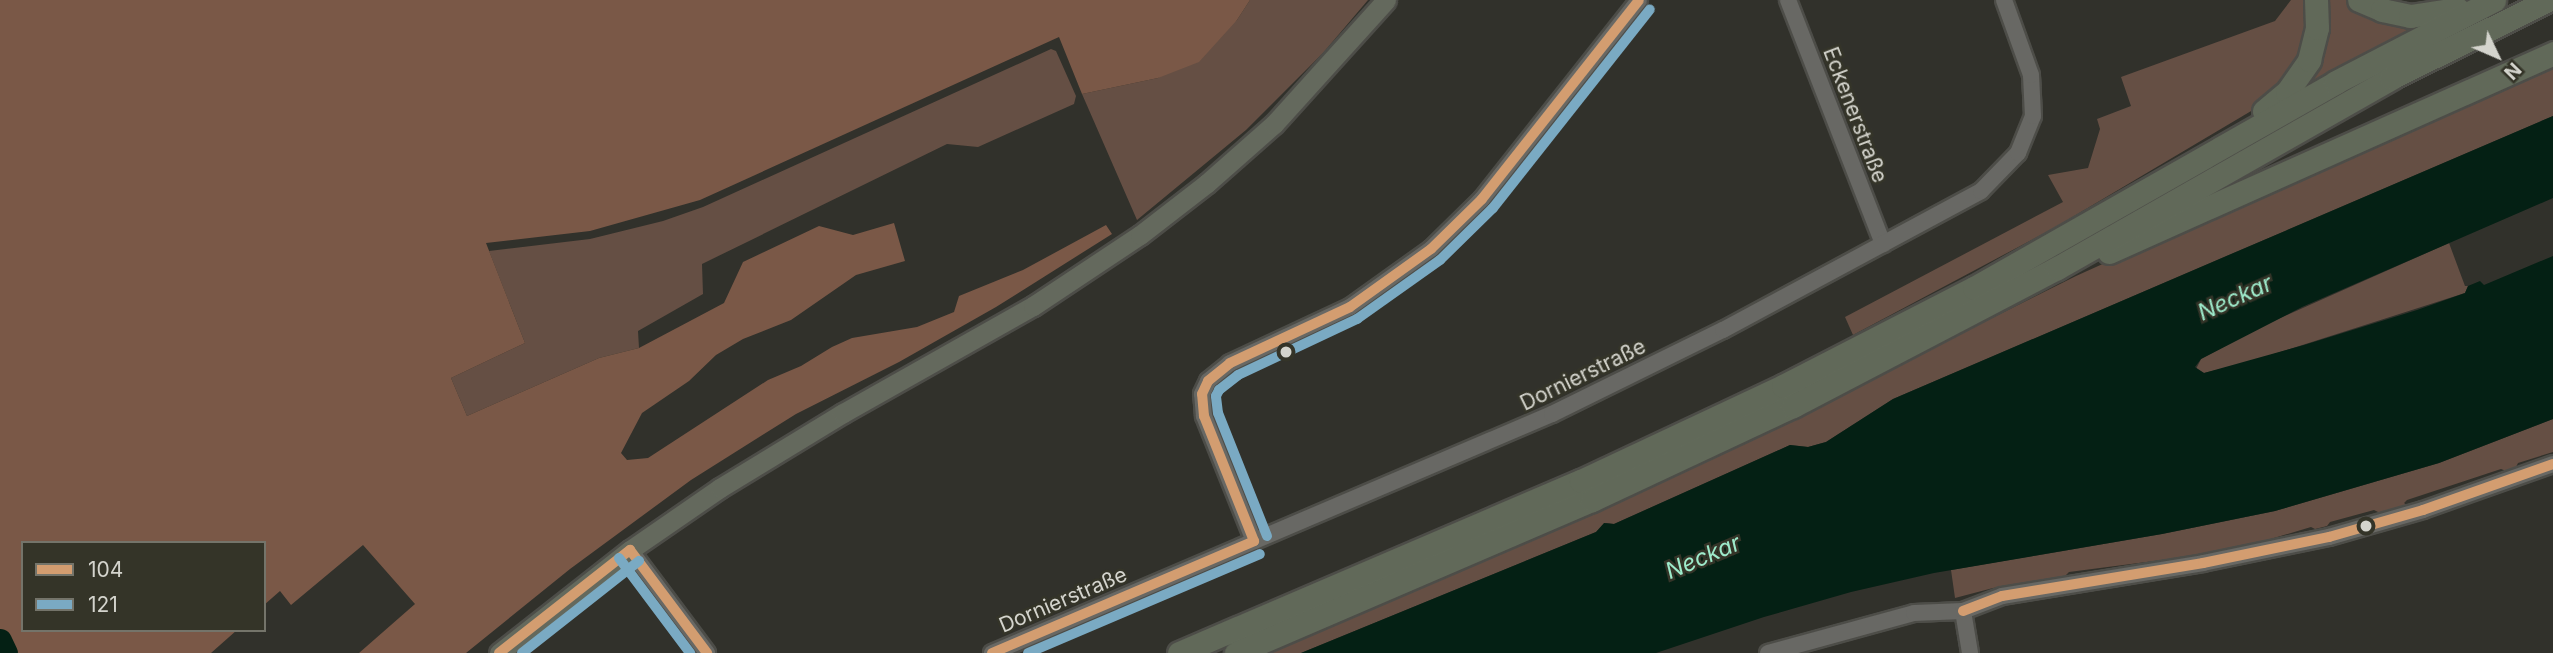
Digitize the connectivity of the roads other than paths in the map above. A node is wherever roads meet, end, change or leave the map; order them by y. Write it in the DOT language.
graph roads {
  1 [pos="1386,0"];
  2 [pos="1639,0"];
  3 [pos="1788,0"];
  4 [pos="2004,0"];
  5 [pos="2316,0"];
  6 [pos="2359,0"];
  7 [pos="2492,0"];
  8 [pos="2548,0"];
  9 [pos="2553,53"];
  10 [pos="2224,146"];
  11 [pos="1883,244"];
  12 [pos="2057,268"];
  13 [pos="2553,464"];
  14 [pos="1254,541"];
  15 [pos="630,550"];
  16 [pos="1963,611"];
  17 [pos="499,653"];
  18 [pos="707,653"];
  19 [pos="992,653"];
  20 [pos="1179,653"];
  21 [pos="1236,653"];
  22 [pos="1768,653"];
  23 [pos="1970,653"];
  1 -- 15 [label="main road"];
  2 -- 14 [label="street"];
  3 -- 11 [label="street, Eckenerstraße"];
  4 -- 11 [label="street, Dornierstraße"];
  5 -- 10 [label="highway"];
  6 -- 7 [label="highway"];
  7 -- 10 [label="highway"];
  8 -- 12 [label="highway"];
  9 -- 12 [label="highway"];
  10 -- 20 [label="highway"];
  11 -- 14 [label="street, Dornierstraße"];
  12 -- 21 [label="highway"];
  13 -- 16 [label="street"];
  14 -- 19 [label="street, Dornierstraße"];
  15 -- 17 [label="main road"];
  15 -- 18 [label="street"];
  16 -- 22 [label="street"];
  16 -- 23 [label="street"];
}
